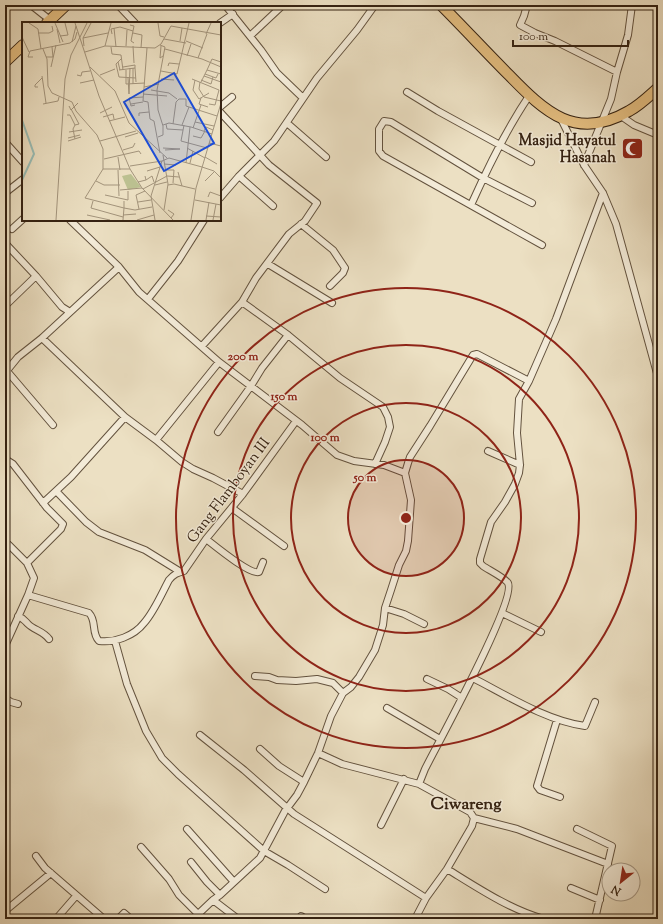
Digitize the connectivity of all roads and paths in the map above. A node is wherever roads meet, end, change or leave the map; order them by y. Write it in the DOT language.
graph roads {
  1 [pos="31,5"];
  2 [pos="66,5"];
  3 [pos="118,5"];
  4 [pos="225,5"];
  5 [pos="283,5"];
  6 [pos="375,5"];
  7 [pos="441,5"];
  8 [pos="527,5"];
  9 [pos="632,5"];
  10 [pos="233,14"];
  11 [pos="51,21"];
  12 [pos="134,22"];
  13 [pos="221,22"];
  14 [pos="250,36"];
  15 [pos="22,46"];
  16 [pos="5,62"];
  17 [pos="617,72"];
  18 [pos="658,88"];
  19 [pos="407,92"];
  20 [pos="529,96"];
  21 [pos="232,97"];
  22 [pos="303,98"];
  23 [pos="221,106"];
  24 [pos="221,113"];
  25 [pos="621,116"];
  26 [pos="561,119"];
  27 [pos="601,122"];
  28 [pos="287,123"];
  29 [pos="658,135"];
  30 [pos="5,142"];
  31 [pos="500,145"];
  32 [pos="260,155"];
  33 [pos="326,157"];
  34 [pos="22,161"];
  35 [pos="531,162"];
  36 [pos="584,165"];
  37 [pos="239,176"];
  38 [pos="483,178"];
  39 [pos="22,179"];
  40 [pos="5,193"];
  41 [pos="602,193"];
  42 [pos="221,197"];
  43 [pos="532,203"];
  44 [pos="471,205"];
  45 [pos="273,206"];
  46 [pos="22,220"];
  47 [pos="71,221"];
  48 [pos="203,221"];
  49 [pos="301,224"];
  50 [pos="12,229"];
  51 [pos="5,243"];
  52 [pos="542,245"];
  53 [pos="268,264"];
  54 [pos="119,267"];
  55 [pos="36,276"];
  56 [pos="330,286"];
  57 [pos="148,299"];
  58 [pos="242,302"];
  59 [pos="332,303"];
  60 [pos="5,306"];
  61 [pos="70,312"];
  62 [pos="288,335"];
  63 [pos="42,338"];
  64 [pos="202,346"];
  65 [pos="219,362"];
  66 [pos="6,372"];
  67 [pos="658,377"];
  68 [pos="529,381"];
  69 [pos="250,386"];
  70 [pos="125,417"];
  71 [pos="296,421"];
  72 [pos="53,425"];
  73 [pos="218,432"];
  74 [pos="156,440"];
  75 [pos="488,451"];
  76 [pos="5,459"];
  77 [pos="375,464"];
  78 [pos="520,465"];
  79 [pos="405,473"];
  80 [pos="56,492"];
  81 [pos="243,494"];
  82 [pos="43,503"];
  83 [pos="232,508"];
  84 [pos="206,539"];
  85 [pos="9,545"];
  86 [pos="284,546"];
  87 [pos="263,562"];
  88 [pos="28,563"];
  89 [pos="179,571"];
  90 [pos="28,595"];
  91 [pos="385,608"];
  92 [pos="502,613"];
  93 [pos="18,616"];
  94 [pos="424,624"];
  95 [pos="541,632"];
  96 [pos="49,639"];
  97 [pos="115,641"];
  98 [pos="5,646"];
  99 [pos="255,676"];
  100 [pos="472,678"];
  101 [pos="427,679"];
  102 [pos="343,693"];
  103 [pos="5,698"];
  104 [pos="462,698"];
  105 [pos="595,702"];
  106 [pos="18,704"];
  107 [pos="387,708"];
  108 [pos="557,720"];
  109 [pos="200,735"];
  110 [pos="440,739"];
  111 [pos="260,749"];
  112 [pos="318,753"];
  113 [pos="404,779"];
  114 [pos="304,782"];
  115 [pos="419,784"];
  116 [pos="560,797"];
  117 [pos="288,809"];
  118 [pos="474,818"];
  119 [pos="381,825"];
  120 [pos="187,829"];
  121 [pos="577,829"];
  122 [pos="141,847"];
  123 [pos="264,851"];
  124 [pos="36,856"];
  125 [pos="191,862"];
  126 [pos="603,862"];
  127 [pos="608,862"];
  128 [pos="447,869"];
  129 [pos="51,873"];
  130 [pos="234,882"];
  131 [pos="571,888"];
  132 [pos="325,889"];
  133 [pos="220,895"];
  134 [pos="76,896"];
  135 [pos="601,896"];
  136 [pos="426,898"];
  137 [pos="213,900"];
  138 [pos="600,900"];
  139 [pos="5,911"];
  140 [pos="198,914"];
  141 [pos="56,919"];
  142 [pos="104,919"];
  143 [pos="118,919"];
  144 [pos="131,919"];
  145 [pos="193,919"];
  146 [pos="238,919"];
  147 [pos="298,919"];
  148 [pos="306,919"];
  149 [pos="414,919"];
  150 [pos="544,919"];
  151 [pos="595,919"];
  1 -- 11 [label="street"];
  2 -- 11 [label="highway"];
  3 -- 12 [label="street"];
  4 -- 10 [label="street"];
  5 -- 14 [label="street"];
  6 -- 22 [label="street"];
  7 -- 20 [label="highway"];
  8 -- 17 [label="street"];
  9 -- 17 [label="street"];
  10 -- 13 [label="street"];
  10 -- 14 [label="street"];
  14 -- 22 [label="street"];
  15 -- 16 [label="highway"];
  17 -- 27 [label="street"];
  18 -- 25 [label="highway"];
  19 -- 31 [label="street"];
  20 -- 26 [label="highway"];
  20 -- 31 [label="street"];
  21 -- 23 [label="street"];
  22 -- 28 [label="street"];
  24 -- 32 [label="street"];
  25 -- 27 [label="highway"];
  25 -- 29 [label="street"];
  26 -- 27 [label="highway"];
  26 -- 36 [label="street"];
  27 -- 36 [label="street"];
  28 -- 32 [label="street"];
  28 -- 33 [label="street"];
  30 -- 34 [label="street"];
  31 -- 35 [label="street"];
  31 -- 38 [label="street"];
  32 -- 37 [label="street"];
  32 -- 49 [label="street"];
  36 -- 41 [label="street"];
  37 -- 42 [label="street"];
  37 -- 45 [label="street"];
  38 -- 43 [label="street"];
  38 -- 44 [label="street"];
  38 -- 44 [label="street"];
  39 -- 40 [label="street"];
  41 -- 67 [label="street"];
  41 -- 68 [label="street"];
  44 -- 52 [label="street"];
  46 -- 50 [label="street"];
  47 -- 54 [label="street"];
  48 -- 57 [label="street"];
  49 -- 53 [label="street"];
  49 -- 56 [label="street"];
  51 -- 55 [label="street"];
  53 -- 58 [label="street"];
  53 -- 59 [label="street"];
  54 -- 57 [label="street"];
  54 -- 61 [label="street"];
  55 -- 60 [label="street"];
  55 -- 61 [label="street"];
  57 -- 64 [label="street"];
  58 -- 62 [label="street"];
  58 -- 64 [label="street"];
  61 -- 63 [label="street"];
  62 -- 69 [label="street"];
  62 -- 77 [label="street"];
  63 -- 66 [label="street"];
  63 -- 70 [label="street"];
  64 -- 65 [label="street"];
  65 -- 69 [label="street"];
  65 -- 74 [label="street"];
  66 -- 72 [label="street"];
  68 -- 78 [label="street"];
  68 -- 79 [label="street"];
  69 -- 71 [label="street"];
  69 -- 73 [label="street"];
  70 -- 74 [label="street"];
  70 -- 80 [label="street"];
  71 -- 77 [label="street"];
  71 -- 81 [label="street, Gang Flamboyan III"];
  74 -- 81 [label="street"];
  75 -- 78 [label="street"];
  76 -- 82 [label="street"];
  77 -- 79 [label="street"];
  78 -- 92 [label="street"];
  79 -- 91 [label="street"];
  80 -- 82 [label="street"];
  80 -- 89 [label="street"];
  81 -- 83 [label="street, Gang Flamboyan III"];
  82 -- 88 [label="street"];
  83 -- 84 [label="street, Gang Flamboyan III"];
  83 -- 86 [label="street"];
  84 -- 87 [label="street"];
  84 -- 89 [label="street, Gang Flamboyan III"];
  85 -- 88 [label="street"];
  88 -- 90 [label="street"];
  89 -- 97 [label="street"];
  90 -- 93 [label="street"];
  90 -- 97 [label="street"];
  91 -- 94 [label="street"];
  91 -- 102 [label="street"];
  92 -- 95 [label="street"];
  92 -- 100 [label="street"];
  93 -- 96 [label="street"];
  93 -- 98 [label="street"];
  97 -- 123 [label="street"];
  99 -- 102 [label="street"];
  100 -- 104 [label="street"];
  100 -- 108 [label="street"];
  101 -- 104 [label="street"];
  102 -- 112 [label="street"];
  103 -- 106 [label="street"];
  104 -- 110 [label="street"];
  105 -- 108 [label="street"];
  107 -- 110 [label="street"];
  108 -- 116 [label="street"];
  109 -- 117 [label="street"];
  110 -- 115 [label="street"];
  111 -- 114 [label="street"];
  112 -- 113 [label="street"];
  112 -- 114 [label="street"];
  113 -- 115 [label="street"];
  113 -- 119 [label="street"];
  114 -- 117 [label="street"];
  115 -- 118 [label="street"];
  117 -- 123 [label="street"];
  117 -- 136 [label="street"];
  118 -- 126 [label="street"];
  118 -- 128 [label="street"];
  120 -- 130 [label="street"];
  121 -- 127 [label="street"];
  122 -- 140 [label="street"];
  123 -- 130 [label="street"];
  123 -- 132 [label="street"];
  124 -- 129 [label="street"];
  125 -- 133 [label="street"];
  128 -- 136 [label="street"];
  128 -- 150 [label="street"];
  129 -- 134 [label="street"];
  129 -- 139 [label="street"];
  130 -- 133 [label="street"];
  131 -- 138 [label="street"];
  133 -- 137 [label="street"];
  134 -- 141 [label="street"];
  134 -- 142 [label="street"];
  135 -- 138 [label="street"];
  136 -- 149 [label="street"];
  137 -- 140 [label="street"];
  137 -- 146 [label="street"];
  138 -- 151 [label="street"];
  140 -- 145 [label="street"];
  143 -- 144 [label="street"];
  147 -- 148 [label="street"];
}
